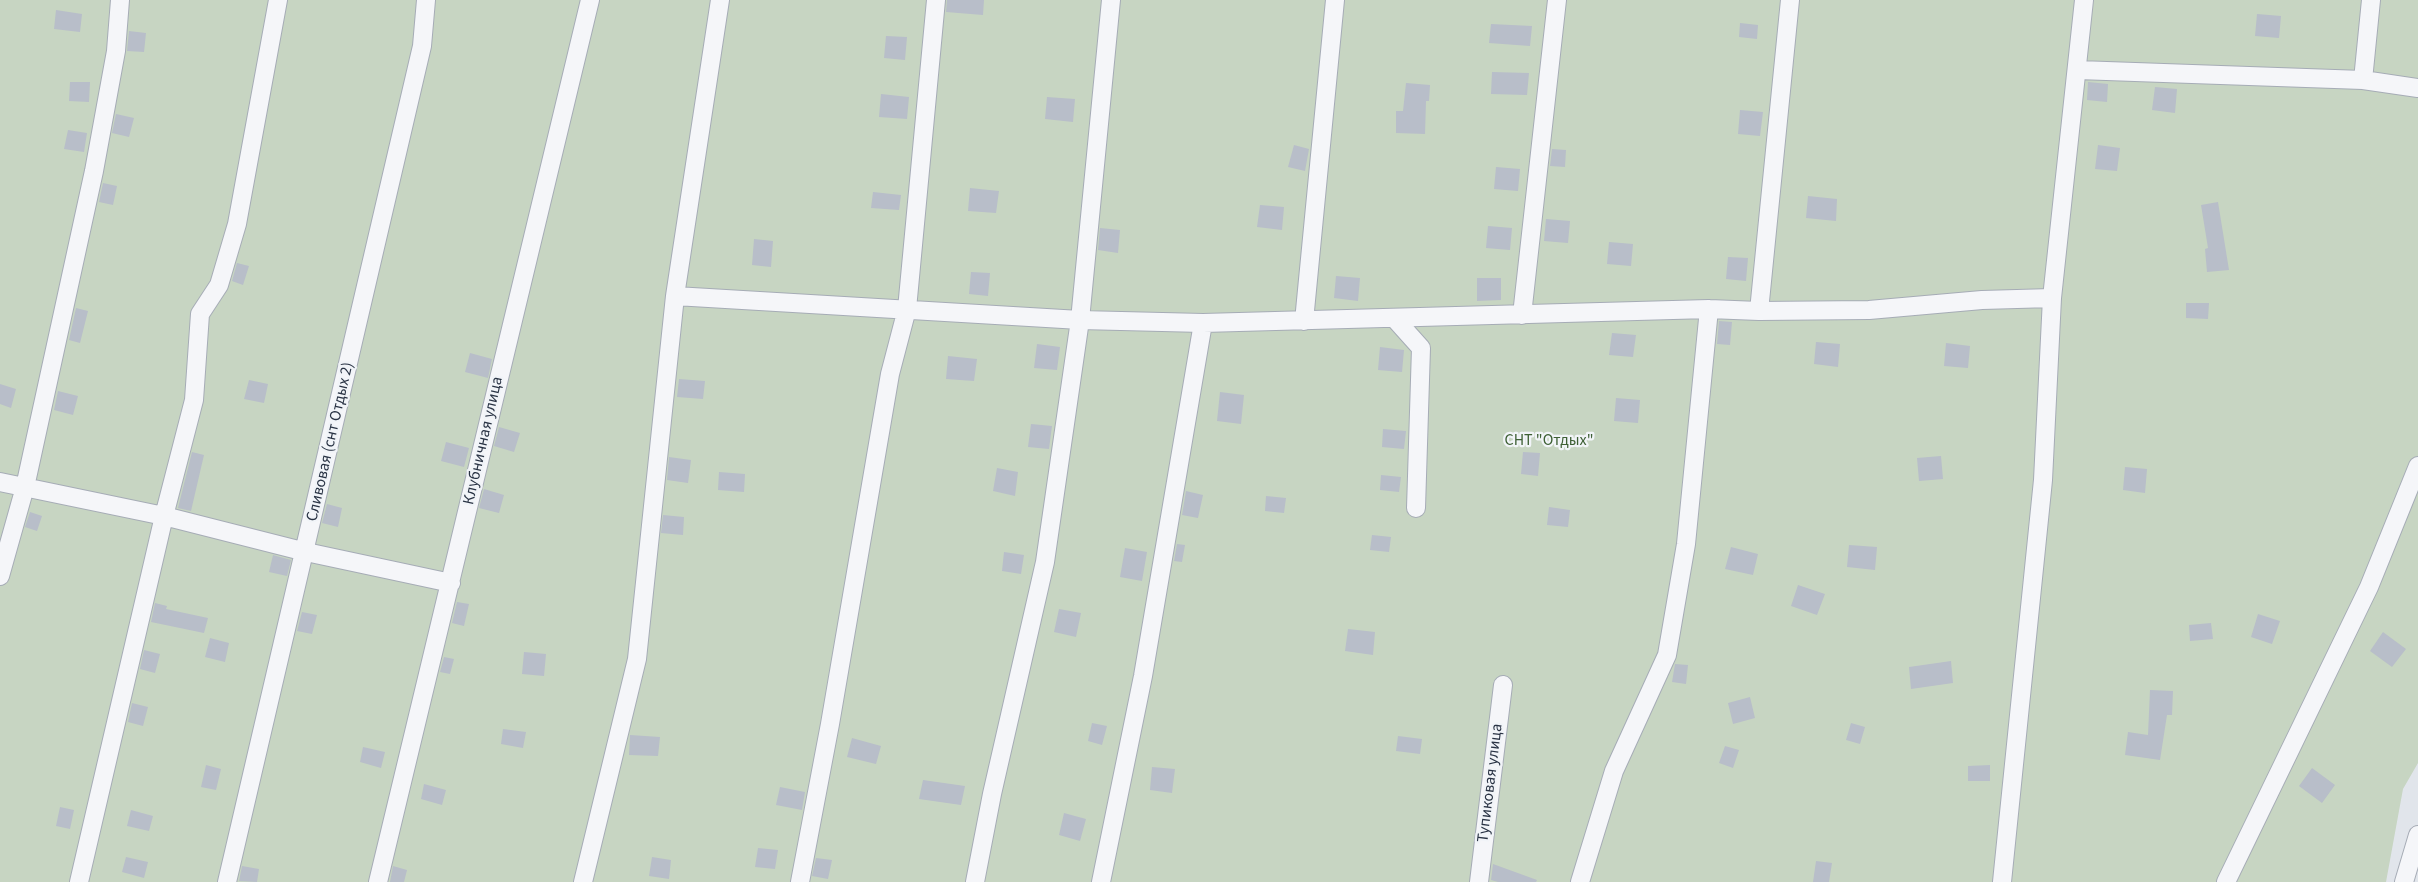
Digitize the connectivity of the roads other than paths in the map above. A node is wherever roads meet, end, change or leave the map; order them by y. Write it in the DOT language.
graph roads {
  1 [pos="120,0"];
  2 [pos="278,0"];
  3 [pos="426,0"];
  4 [pos="590,0"];
  5 [pos="720,0"];
  6 [pos="936,0"];
  7 [pos="1111,0"];
  8 [pos="1335,0"];
  9 [pos="1557,0"];
  10 [pos="1790,0"];
  11 [pos="2084,0"];
  12 [pos="2371,0"];
  13 [pos="2078,70"];
  14 [pos="2363,80"];
  15 [pos="2418,88"];
  16 [pos="675,296"];
  17 [pos="2052,298"];
  18 [pos="907,309"];
  19 [pos="1709,309"];
  20 [pos="1759,311"];
  21 [pos="1522,315"];
  22 [pos="1395,319"];
  23 [pos="1080,320"];
  24 [pos="1304,321"];
  25 [pos="1203,323"];
  26 [pos="2418,466"];
  27 [pos="0,482"];
  28 [pos="25,487"];
  29 [pos="1416,508"];
  30 [pos="164,516"];
  31 [pos="306,552"];
  32 [pos="0,576"];
  33 [pos="451,583"];
  34 [pos="1503,685"];
  35 [pos="2418,835"];
  36 [pos="79,882"];
  37 [pos="227,882"];
  38 [pos="378,882"];
  39 [pos="583,882"];
  40 [pos="800,882"];
  41 [pos="975,882"];
  42 [pos="1101,882"];
  43 [pos="1479,882"];
  44 [pos="1580,882"];
  45 [pos="2002,882"];
  46 [pos="2226,882"];
  47 [pos="2404,882"];
  1 -- 28 [label="lane"];
  2 -- 30 [label="lane"];
  3 -- 31 [label="lane, Сливовая (снт Отдых 2)"];
  4 -- 33 [label="lane, Клубничная улица"];
  5 -- 16 [label="lane"];
  6 -- 18 [label="lane"];
  7 -- 23 [label="lane"];
  8 -- 24 [label="lane"];
  9 -- 21 [label="lane"];
  10 -- 20 [label="lane"];
  11 -- 13 [label="lane"];
  12 -- 14 [label="lane"];
  13 -- 14 [label="lane"];
  13 -- 17 [label="lane"];
  14 -- 15 [label="lane"];
  16 -- 18 [label="lane"];
  16 -- 39 [label="lane"];
  17 -- 20 [label="lane"];
  17 -- 45 [label="lane"];
  18 -- 23 [label="lane"];
  18 -- 40 [label="lane"];
  19 -- 20 [label="lane"];
  19 -- 21 [label="lane"];
  19 -- 44 [label="lane"];
  21 -- 22 [label="lane"];
  22 -- 24 [label="lane"];
  22 -- 29 [label="lane"];
  23 -- 25 [label="lane"];
  23 -- 41 [label="lane"];
  24 -- 25 [label="lane"];
  25 -- 42 [label="lane"];
  26 -- 46 [label="lane"];
  27 -- 28 [label="lane"];
  28 -- 30 [label="lane"];
  28 -- 32 [label="lane"];
  30 -- 31 [label="lane"];
  30 -- 36 [label="lane"];
  31 -- 33 [label="lane"];
  31 -- 37 [label="lane, Сливовая (снт Отдых 2)"];
  33 -- 38 [label="lane, Клубничная улица"];
  34 -- 43 [label="lane, Тупиковая улица"];
  35 -- 47 [label="lane"];
}
